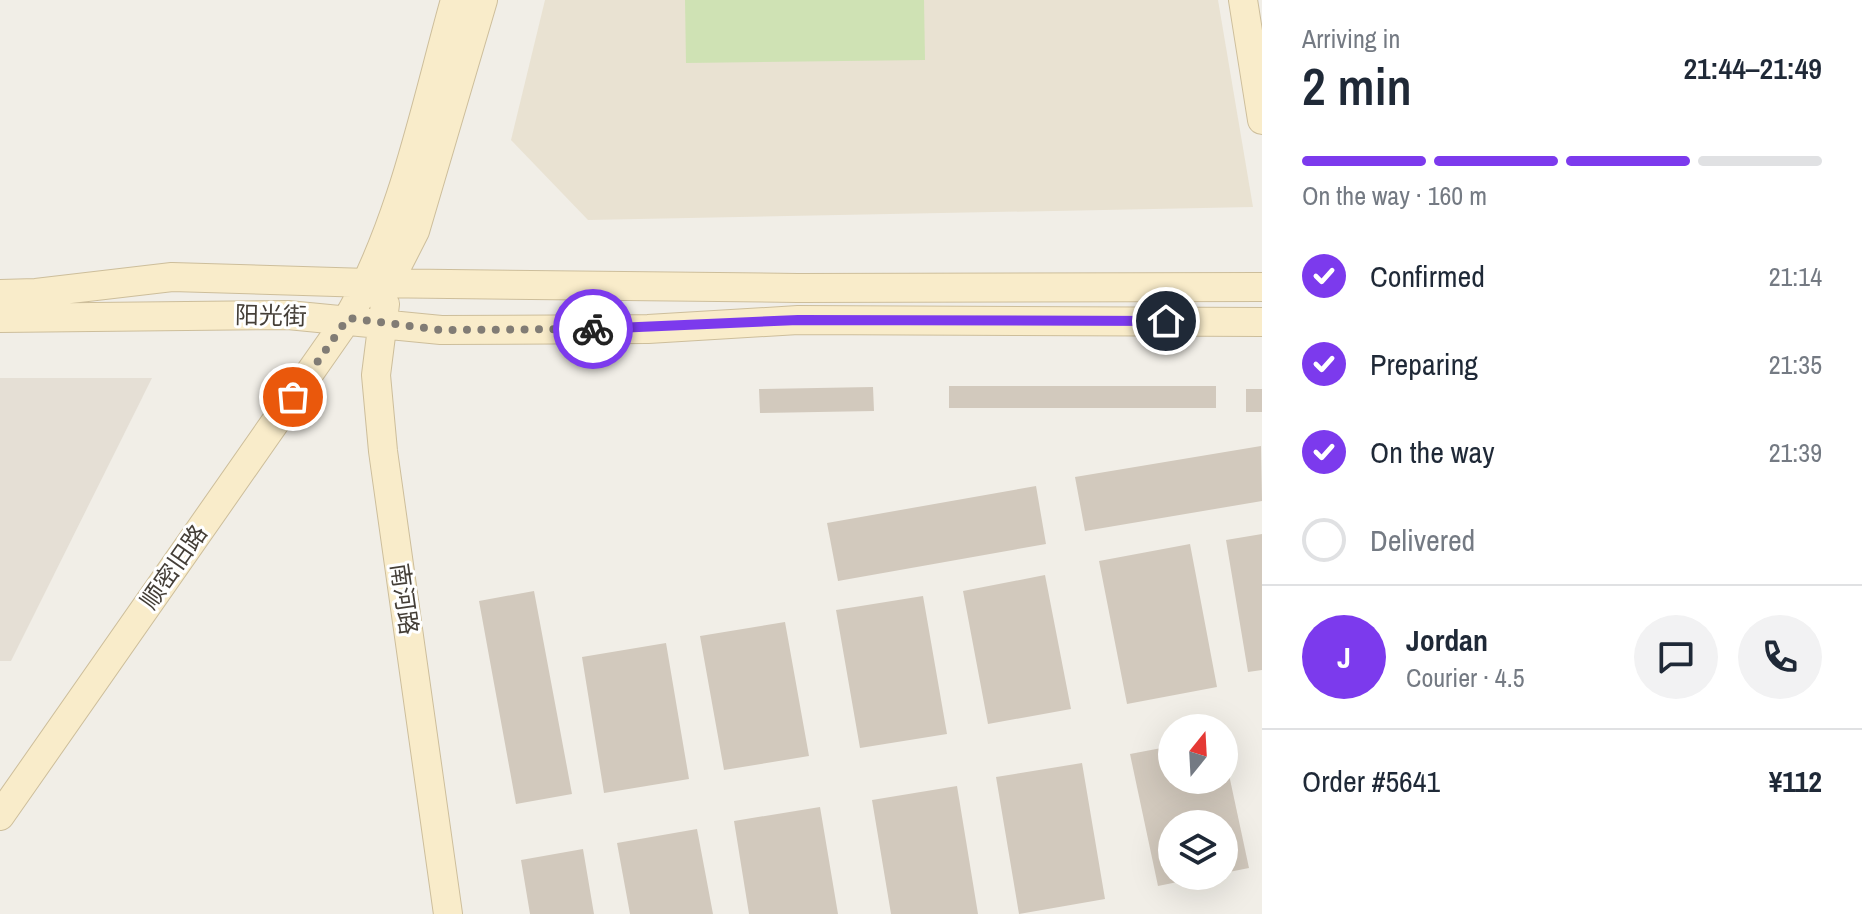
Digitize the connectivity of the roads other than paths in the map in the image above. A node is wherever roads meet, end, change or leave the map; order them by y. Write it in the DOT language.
graph roads {
  1 [pos="455,0"];
  2 [pos="483,0"];
  3 [pos="1243,0"];
  4 [pos="1262,120"];
  5 [pos="378,284"];
  6 [pos="1262,287"];
  7 [pos="0,294"];
  8 [pos="0,318"];
  9 [pos="348,318"];
  10 [pos="381,322"];
  11 [pos="1262,322"];
  12 [pos="0,816"];
  13 [pos="448,914"];
  1 -- 5 [label="main road, 南河路"];
  2 -- 5 [label="main road, 南河路"];
  3 -- 4 [label="main road"];
  5 -- 6 [label="main road, 阳光街"];
  5 -- 7 [label="main road, 阳光街"];
  5 -- 9 [label="main road, 南河路"];
  5 -- 10 [label="main road, 南河路"];
  8 -- 9 [label="main road, 阳光街"];
  9 -- 10 [label="main road, 阳光街"];
  9 -- 12 [label="main road, 顺密旧路"];
  10 -- 11 [label="main road, 阳光街"];
  10 -- 13 [label="main road, 南河路"];
}
